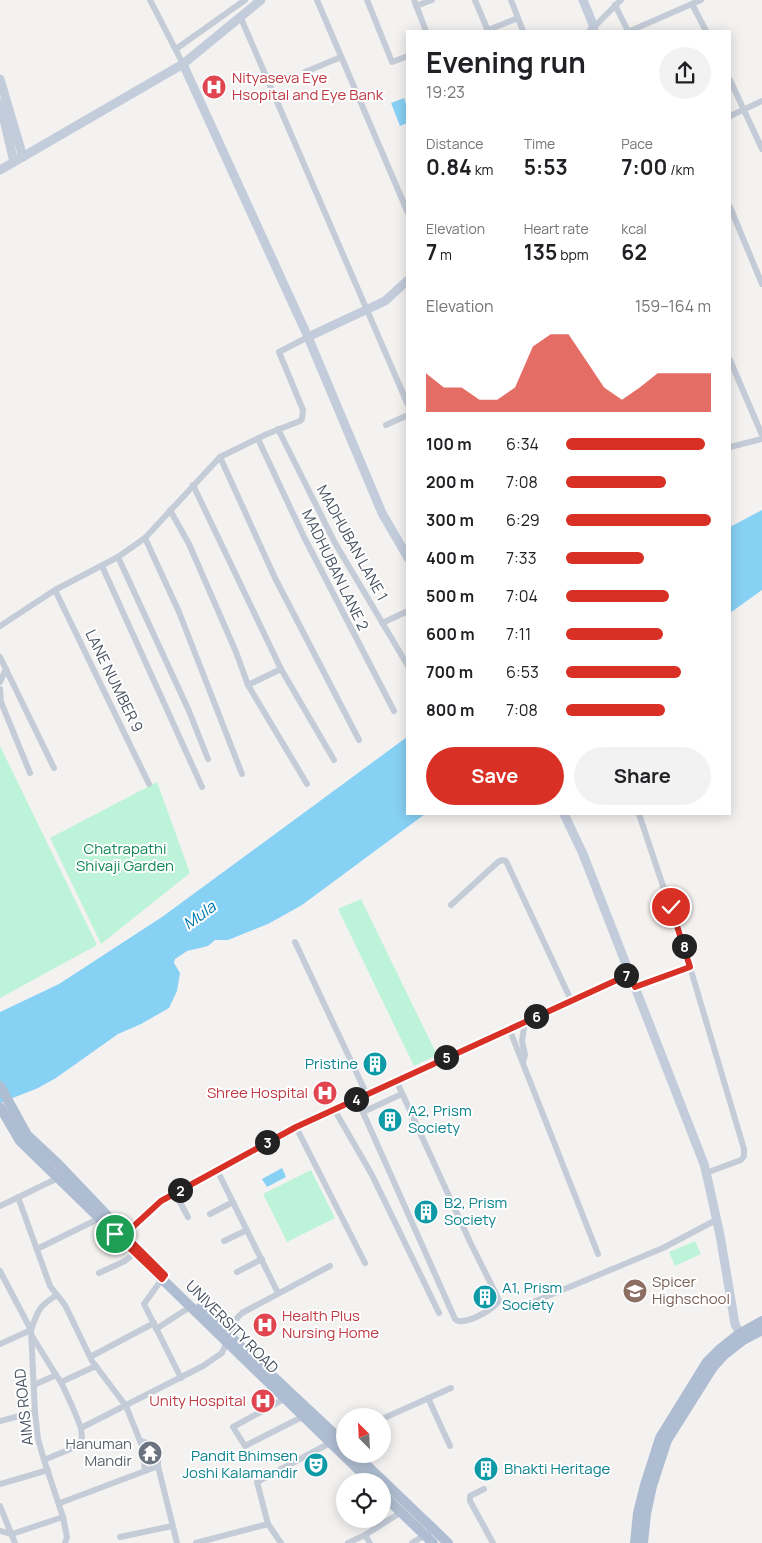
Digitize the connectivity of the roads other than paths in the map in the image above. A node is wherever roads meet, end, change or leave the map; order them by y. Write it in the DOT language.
graph roads {
  1 [pos="150,0"];
  2 [pos="245,0"];
  3 [pos="261,0"];
  4 [pos="317,0"];
  5 [pos="367,0"];
  6 [pos="432,0"];
  7 [pos="475,0"];
  8 [pos="511,0"];
  9 [pos="583,0"];
  10 [pos="701,0"];
  11 [pos="618,2"];
  12 [pos="415,3"];
  13 [pos="692,4"];
  14 [pos="240,16"];
  15 [pos="518,18"];
  16 [pos="646,24"];
  17 [pos="426,30"];
  18 [pos="488,30"];
  19 [pos="490,30"];
  20 [pos="523,30"];
  21 [pos="594,30"];
  22 [pos="629,30"];
  23 [pos="631,30"];
  24 [pos="649,30"];
  25 [pos="705,30"];
  26 [pos="176,49"];
  27 [pos="341,57"];
  28 [pos="406,57"];
  29 [pos="183,64"];
  30 [pos="305,72"];
  31 [pos="0,79"];
  32 [pos="731,82"];
  33 [pos="762,101"];
  34 [pos="0,103"];
  35 [pos="745,109"];
  36 [pos="731,116"];
  37 [pos="762,150"];
  38 [pos="23,157"];
  39 [pos="14,162"];
  40 [pos="0,170"];
  41 [pos="406,208"];
  42 [pos="731,209"];
  43 [pos="406,282"];
  44 [pos="762,284"];
  45 [pos="366,310"];
  46 [pos="308,337"];
  47 [pos="731,362"];
  48 [pos="406,400"];
  49 [pos="406,416"];
  50 [pos="386,425"];
  51 [pos="278,429"];
  52 [pos="762,437"];
  53 [pos="258,439"];
  54 [pos="731,447"];
  55 [pos="220,457"];
  56 [pos="193,485"];
  57 [pos="170,510"];
  58 [pos="145,538"];
  59 [pos="406,555"];
  60 [pos="118,557"];
  61 [pos="102,566"];
  62 [pos="55,590"];
  63 [pos="406,612"];
  64 [pos="382,623"];
  65 [pos="0,626"];
  66 [pos="0,657"];
  67 [pos="406,663"];
  68 [pos="6,669"];
  69 [pos="281,670"];
  70 [pos="0,682"];
  71 [pos="248,685"];
  72 [pos="0,689"];
  73 [pos="394,711"];
  74 [pos="359,740"];
  75 [pos="208,759"];
  76 [pos="334,760"];
  77 [pos="54,768"];
  78 [pos="30,773"];
  79 [pos="242,774"];
  80 [pos="149,784"];
  81 [pos="307,784"];
  82 [pos="202,787"];
  83 [pos="564,815"];
  84 [pos="639,815"];
  85 [pos="451,905"];
  86 [pos="295,942"];
  87 [pos="690,967"];
  88 [pos="630,974"];
  89 [pos="635,987"];
  90 [pos="571,1000"];
  91 [pos="525,1021"];
  92 [pos="509,1028"];
  93 [pos="522,1063"];
  94 [pos="396,1080"];
  95 [pos="0,1086"];
  96 [pos="402,1094"];
  97 [pos="367,1095"];
  98 [pos="357,1099"];
  99 [pos="0,1107"];
  100 [pos="334,1109"];
  101 [pos="363,1112"];
  102 [pos="16,1126"];
  103 [pos="296,1127"];
  104 [pos="217,1170"];
  105 [pos="706,1173"];
  106 [pos="62,1176"];
  107 [pos="175,1193"];
  108 [pos="18,1197"];
  109 [pos="233,1202"];
  110 [pos="0,1206"];
  111 [pos="210,1214"];
  112 [pos="188,1217"];
  113 [pos="100,1218"];
  114 [pos="716,1220"];
  115 [pos="247,1230"];
  116 [pos="125,1235"];
  117 [pos="224,1242"];
  118 [pos="37,1249"];
  119 [pos="135,1253"];
  120 [pos="598,1254"];
  121 [pos="262,1259"];
  122 [pos="365,1263"];
  123 [pos="330,1266"];
  124 [pos="0,1271"];
  125 [pos="237,1272"];
  126 [pos="98,1273"];
  127 [pos="164,1277"];
  128 [pos="278,1293"];
  129 [pos="57,1295"];
  130 [pos="531,1303"];
  131 [pos="190,1307"];
  132 [pos="439,1314"];
  133 [pos="762,1321"];
  134 [pos="155,1326"];
  135 [pos="762,1330"];
  136 [pos="31,1332"];
  137 [pos="741,1337"];
  138 [pos="229,1339"];
  139 [pos="0,1344"];
  140 [pos="90,1357"];
  141 [pos="96,1366"];
  142 [pos="56,1375"];
  143 [pos="181,1378"];
  144 [pos="61,1382"];
  145 [pos="34,1384"];
  146 [pos="452,1388"];
  147 [pos="284,1398"];
  148 [pos="428,1398"];
  149 [pos="126,1406"];
  150 [pos="35,1412"];
  151 [pos="391,1415"];
  152 [pos="302,1416"];
  153 [pos="0,1421"];
  154 [pos="81,1428"];
  155 [pos="336,1436"];
  156 [pos="336,1437"];
  157 [pos="663,1439"];
  158 [pos="141,1441"];
  159 [pos="336,1442"];
  160 [pos="450,1446"];
  161 [pos="44,1460"];
  162 [pos="363,1463"];
  163 [pos="158,1466"];
  164 [pos="48,1470"];
  165 [pos="145,1471"];
  166 [pos="0,1484"];
  167 [pos="484,1489"];
  168 [pos="391,1500"];
  169 [pos="60,1503"];
  170 [pos="0,1506"];
  171 [pos="406,1510"];
  172 [pos="63,1517"];
  173 [pos="268,1524"];
  174 [pos="172,1526"];
  175 [pos="0,1531"];
  176 [pos="12,1534"];
  177 [pos="365,1535"];
  178 [pos="430,1536"];
  179 [pos="120,1537"];
  180 [pos="15,1543"];
  181 [pos="65,1543"];
  182 [pos="177,1543"];
  183 [pos="196,1543"];
  184 [pos="281,1543"];
  185 [pos="348,1543"];
  186 [pos="370,1543"];
  187 [pos="412,1543"];
  188 [pos="448,1543"];
  189 [pos="493,1543"];
  190 [pos="635,1543"];
  191 [pos="642,1543"];
  1 -- 26 [label="street"];
  2 -- 26 [label="street"];
  3 -- 14 [label="street"];
  4 -- 27 [label="street"];
  5 -- 28 [label="street"];
  6 -- 12 [label="street"];
  7 -- 18 [label="street"];
  8 -- 15 [label="street"];
  9 -- 21 [label="street"];
  10 -- 13 [label="street"];
  11 -- 21 [label="street"];
  11 -- 22 [label="street"];
  12 -- 17 [label="street"];
  13 -- 16 [label="street"];
  13 -- 25 [label="street"];
  14 -- 29 [label="street"];
  14 -- 45 [label="street"];
  15 -- 19 [label="street"];
  15 -- 20 [label="street"];
  16 -- 23 [label="street"];
  16 -- 24 [label="street"];
  26 -- 29 [label="street"];
  27 -- 30 [label="street"];
  27 -- 41 [label="street"];
  29 -- 38 [label="street"];
  29 -- 46 [label="street"];
  31 -- 38 [label="street"];
  32 -- 35 [label="street"];
  33 -- 35 [label="street"];
  34 -- 39 [label="street"];
  35 -- 36 [label="street"];
  35 -- 37 [label="street"];
  38 -- 39 [label="street"];
  39 -- 40 [label="street"];
  42 -- 44 [label="street"];
  43 -- 45 [label="street"];
  45 -- 46 [label="street"];
  45 -- 48 [label="street"];
  46 -- 51 [label="street"];
  46 -- 59 [label="street"];
  47 -- 52 [label="street"];
  49 -- 50 [label="street"];
  51 -- 53 [label="street"];
  51 -- 64 [label="street, MADHUBAN LANE 1"];
  52 -- 54 [label="street"];
  53 -- 55 [label="street"];
  53 -- 73 [label="street, MADHUBAN LANE 2"];
  55 -- 56 [label="street"];
  55 -- 74 [label="street"];
  56 -- 57 [label="street"];
  56 -- 69 [label="street"];
  57 -- 58 [label="street"];
  57 -- 71 [label="street"];
  58 -- 60 [label="street"];
  58 -- 79 [label="street"];
  60 -- 61 [label="street"];
  60 -- 75 [label="street"];
  61 -- 62 [label="street"];
  61 -- 82 [label="street"];
  62 -- 65 [label="street"];
  62 -- 80 [label="street, LANE NUMBER 9"];
  63 -- 64 [label="street"];
  64 -- 67 [label="street, MADHUBAN LANE 1"];
  66 -- 68 [label="street"];
  68 -- 70 [label="street"];
  68 -- 77 [label="street"];
  69 -- 71 [label="street"];
  69 -- 76 [label="street"];
  71 -- 81 [label="street"];
  72 -- 78 [label="street"];
  83 -- 88 [label="street"];
  84 -- 87 [label="street"];
  85 -- 90 [label="street"];
  86 -- 97 [label="street"];
  87 -- 89 [label="street"];
  87 -- 105 [label="street"];
  88 -- 89 [label="street"];
  88 -- 90 [label="street"];
  89 -- 105 [label="street"];
  90 -- 91 [label="street"];
  91 -- 92 [label="street"];
  91 -- 93 [label="street"];
  92 -- 93 [label="street"];
  92 -- 94 [label="street"];
  93 -- 120 [label="street"];
  94 -- 96 [label="street"];
  94 -- 97 [label="street"];
  95 -- 102 [label="main road"];
  96 -- 101 [label="street"];
  96 -- 101 [label="street"];
  97 -- 98 [label="street"];
  98 -- 100 [label="street"];
  98 -- 101 [label="street"];
  99 -- 102 [label="main road"];
  100 -- 103 [label="street"];
  100 -- 132 [label="street"];
  102 -- 106 [label="main road, UNIVERSITY ROAD"];
  103 -- 104 [label="street"];
  103 -- 122 [label="street"];
  104 -- 107 [label="street"];
  104 -- 109 [label="street"];
  105 -- 114 [label="street"];
  106 -- 108 [label="street"];
  106 -- 113 [label="main road, UNIVERSITY ROAD"];
  106 -- 116 [label="main road, UNIVERSITY ROAD"];
  107 -- 112 [label="street"];
  107 -- 116 [label="street"];
  108 -- 110 [label="street"];
  108 -- 118 [label="street"];
  109 -- 111 [label="street"];
  109 -- 115 [label="street"];
  113 -- 118 [label="street"];
  113 -- 119 [label="main road, UNIVERSITY ROAD"];
  114 -- 130 [label="street"];
  114 -- 137 [label="street"];
  115 -- 117 [label="street"];
  115 -- 121 [label="street"];
  116 -- 127 [label="main road, UNIVERSITY ROAD"];
  118 -- 129 [label="street"];
  119 -- 126 [label="street"];
  119 -- 127 [label="main road, UNIVERSITY ROAD"];
  121 -- 125 [label="street"];
  121 -- 128 [label="street"];
  123 -- 128 [label="street"];
  124 -- 136 [label="street, AIMS ROAD"];
  127 -- 131 [label="main road, UNIVERSITY ROAD"];
  127 -- 134 [label="street"];
  127 -- 138 [label="main road, UNIVERSITY ROAD"];
  128 -- 138 [label="street"];
  129 -- 136 [label="street"];
  129 -- 140 [label="street"];
  131 -- 134 [label="street"];
  131 -- 138 [label="main road, UNIVERSITY ROAD"];
  133 -- 137 [label="main road"];
  134 -- 140 [label="street"];
  134 -- 143 [label="street"];
  135 -- 137 [label="main road"];
  136 -- 139 [label="street"];
  136 -- 142 [label="street"];
  136 -- 145 [label="street, AIMS ROAD"];
  137 -- 157 [label="main road"];
  138 -- 143 [label="street"];
  138 -- 147 [label="main road, UNIVERSITY ROAD"];
  138 -- 155 [label="main road, UNIVERSITY ROAD"];
  140 -- 141 [label="street"];
  141 -- 144 [label="street"];
  141 -- 149 [label="street"];
  142 -- 144 [label="street"];
  142 -- 145 [label="street"];
  143 -- 149 [label="street"];
  144 -- 154 [label="street"];
  145 -- 150 [label="street, AIMS ROAD"];
  146 -- 148 [label="street"];
  147 -- 152 [label="main road, UNIVERSITY ROAD"];
  147 -- 152 [label="street"];
  148 -- 151 [label="street"];
  148 -- 160 [label="street"];
  149 -- 154 [label="street"];
  149 -- 158 [label="street"];
  150 -- 153 [label="street"];
  150 -- 161 [label="street, AIMS ROAD"];
  152 -- 156 [label="main road, UNIVERSITY ROAD"];
  154 -- 161 [label="street"];
  157 -- 190 [label="main road"];
  157 -- 191 [label="main road"];
  158 -- 163 [label="street"];
  158 -- 165 [label="street"];
  159 -- 173 [label="street"];
  161 -- 164 [label="street, AIMS ROAD"];
  162 -- 171 [label="main road"];
  163 -- 165 [label="street"];
  163 -- 174 [label="street"];
  164 -- 166 [label="street"];
  164 -- 169 [label="street, AIMS ROAD"];
  165 -- 169 [label="street"];
  167 -- 189 [label="street"];
  168 -- 171 [label="main road"];
  169 -- 172 [label="street, AIMS ROAD"];
  170 -- 176 [label="street"];
  171 -- 177 [label="street"];
  171 -- 178 [label="main road"];
  172 -- 176 [label="street"];
  172 -- 181 [label="street, AIMS ROAD"];
  173 -- 183 [label="street"];
  173 -- 184 [label="street"];
  174 -- 179 [label="street"];
  174 -- 182 [label="street"];
  175 -- 176 [label="street"];
  176 -- 180 [label="street"];
  177 -- 185 [label="street"];
  177 -- 186 [label="street"];
  178 -- 187 [label="street"];
  178 -- 188 [label="main road"];
}
